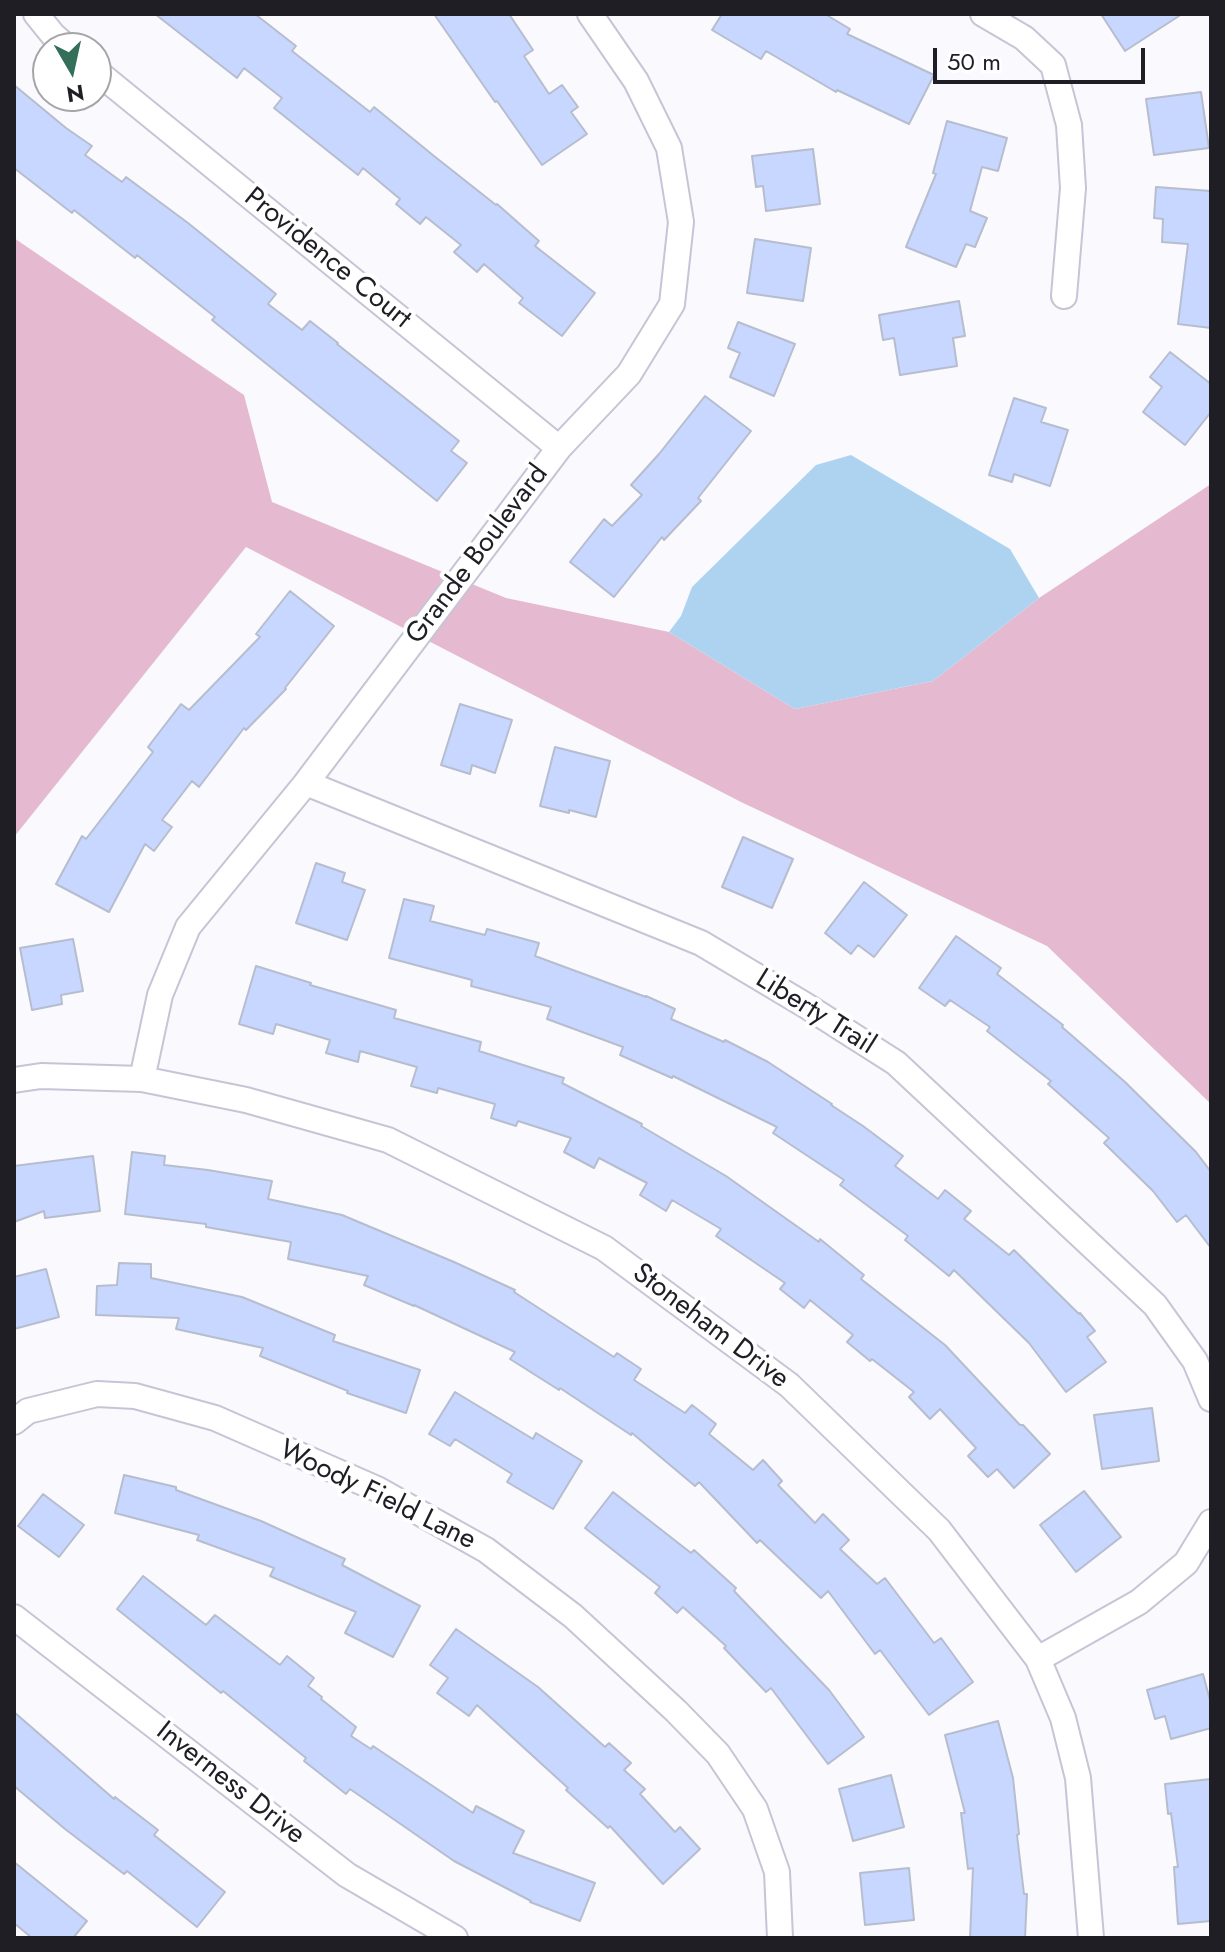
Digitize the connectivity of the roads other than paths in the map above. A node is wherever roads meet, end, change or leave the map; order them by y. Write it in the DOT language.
graph roads {
  1 [pos="36,14"];
  2 [pos="590,14"];
  3 [pos="983,14"];
  4 [pos="51,32"];
  5 [pos="112,84"];
  6 [pos="1064,296"];
  7 [pos="559,448"];
  8 [pos="306,783"];
  9 [pos="142,1079"];
  10 [pos="14,1080"];
  11 [pos="1211,1399"];
  12 [pos="14,1422"];
  13 [pos="1211,1522"];
  14 [pos="14,1617"];
  15 [pos="1038,1659"];
  16 [pos="455,1938"];
  17 [pos="780,1938"];
  18 [pos="1091,1938"];
  1 -- 4 [label="street"];
  2 -- 7 [label="street, Grande Boulevard"];
  3 -- 6 [label="street"];
  5 -- 7 [label="street, Providence Court"];
  7 -- 8 [label="street, Grande Boulevard"];
  8 -- 9 [label="street, Grande Boulevard"];
  8 -- 11 [label="street, Liberty Trail"];
  9 -- 10 [label="street, Stoneham Drive"];
  9 -- 15 [label="street, Stoneham Drive"];
  12 -- 17 [label="street, Woody Field Lane"];
  13 -- 15 [label="street"];
  14 -- 16 [label="street, Inverness Drive"];
  15 -- 18 [label="street, Stoneham Drive"];
}
